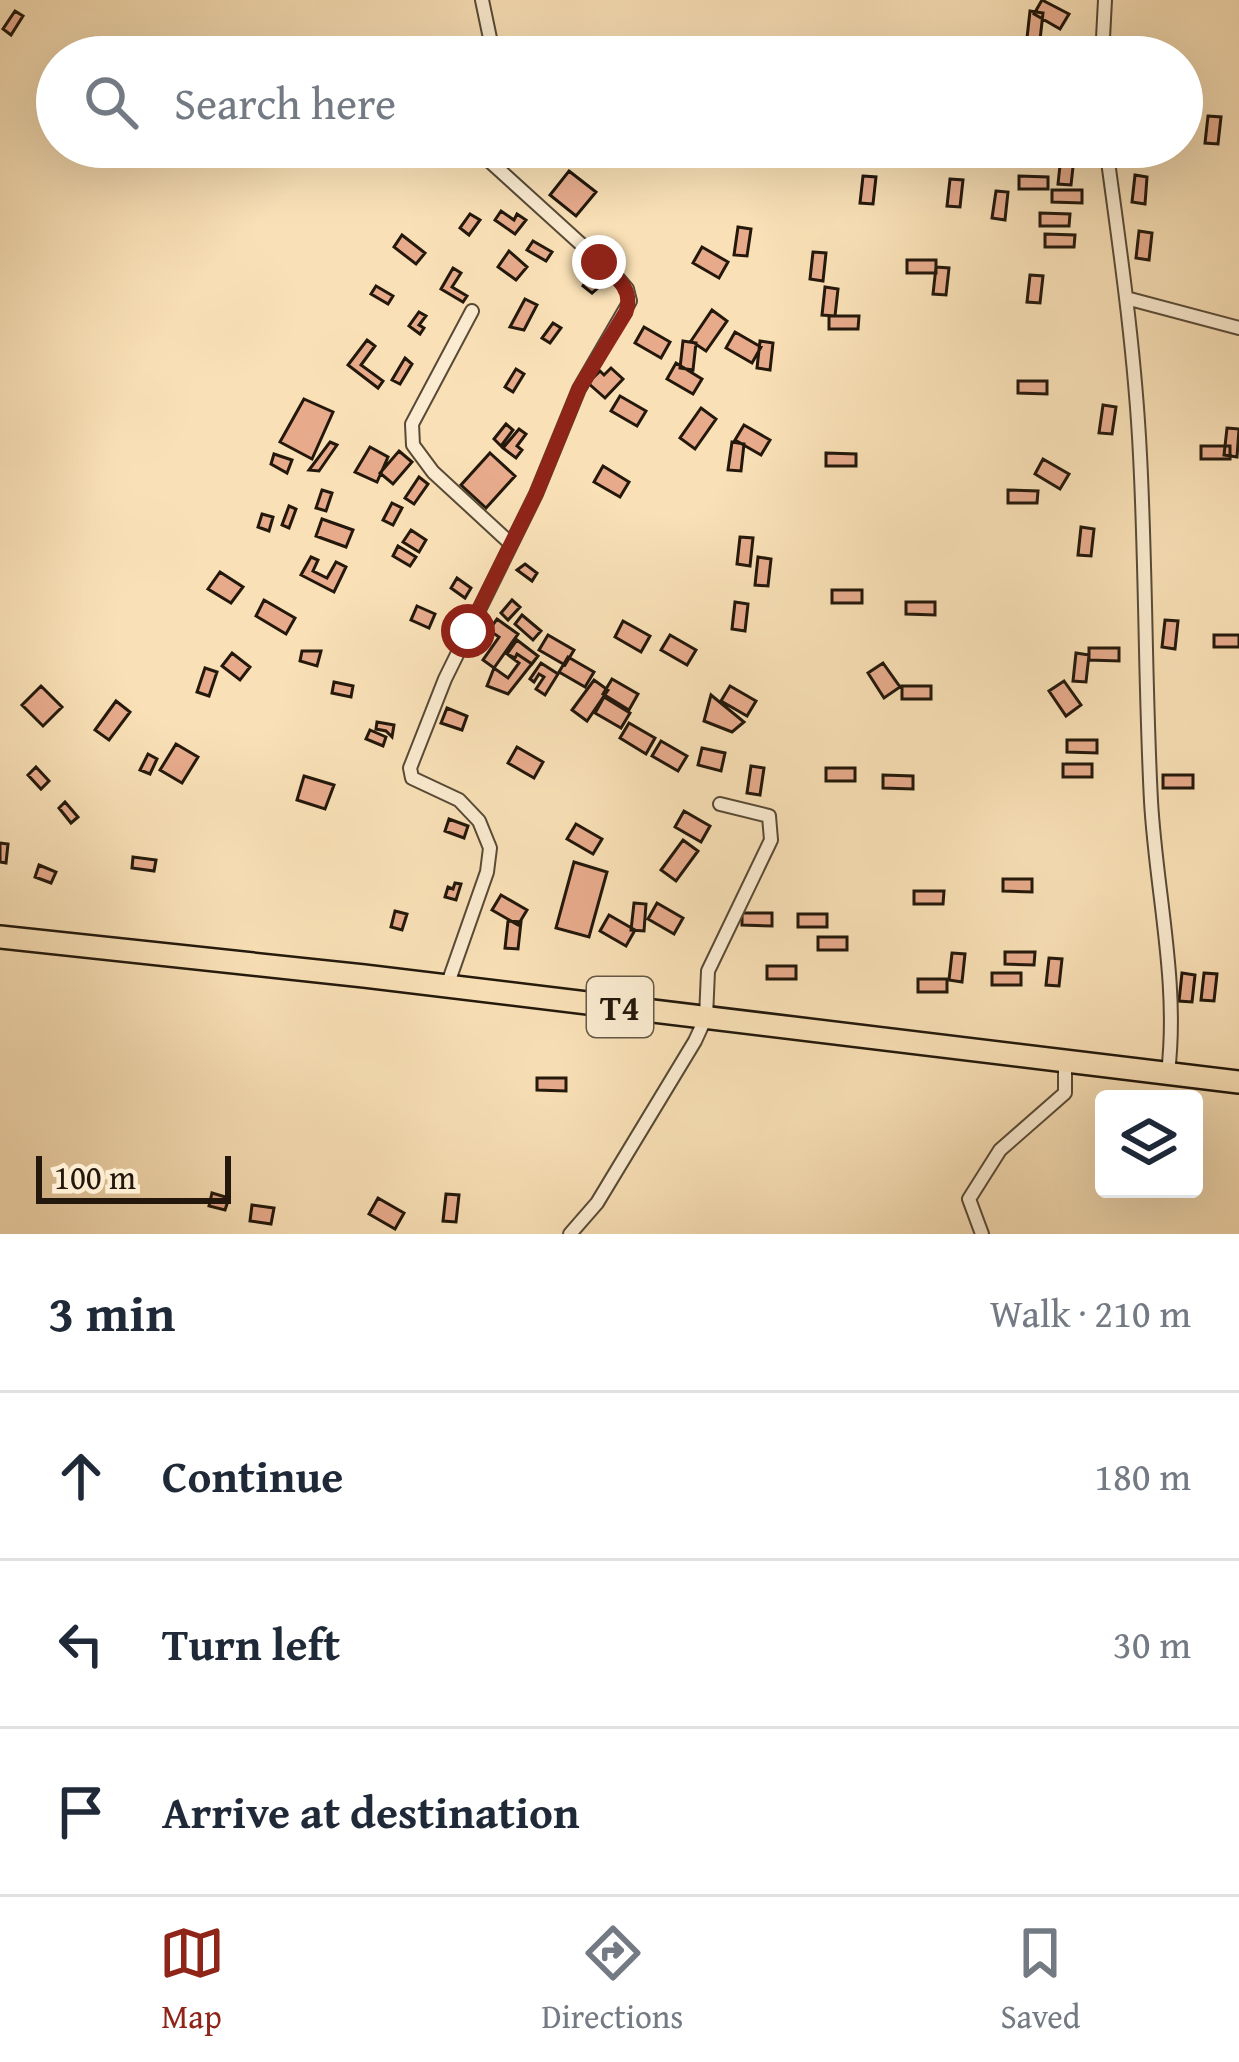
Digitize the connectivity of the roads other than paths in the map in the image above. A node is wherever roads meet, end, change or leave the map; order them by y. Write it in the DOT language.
graph roads {
  1 [pos="482,0"];
  2 [pos="1106,0"];
  3 [pos="489,36"];
  4 [pos="1103,36"];
  5 [pos="497,168"];
  6 [pos="1109,168"];
  7 [pos="1126,298"];
  8 [pos="472,311"];
  9 [pos="1239,328"];
  10 [pos="511,542"];
  11 [pos="720,804"];
  12 [pos="0,937"];
  13 [pos="447,986"];
  14 [pos="706,1017"];
  15 [pos="1065,1061"];
  16 [pos="1168,1072"];
  17 [pos="1239,1082"];
  18 [pos="570,1234"];
  19 [pos="982,1234"];
  1 -- 3 [label="street"];
  2 -- 4 [label="street"];
  5 -- 10 [label="street"];
  6 -- 7 [label="street"];
  7 -- 9 [label="street"];
  7 -- 16 [label="street"];
  8 -- 10 [label="street"];
  10 -- 13 [label="street"];
  11 -- 14 [label="street"];
  12 -- 13 [label="highway, T4"];
  13 -- 14 [label="highway, T4"];
  14 -- 15 [label="highway, T4"];
  14 -- 18 [label="street"];
  15 -- 16 [label="highway, T4"];
  15 -- 19 [label="street"];
  16 -- 17 [label="highway, T4"];
}
